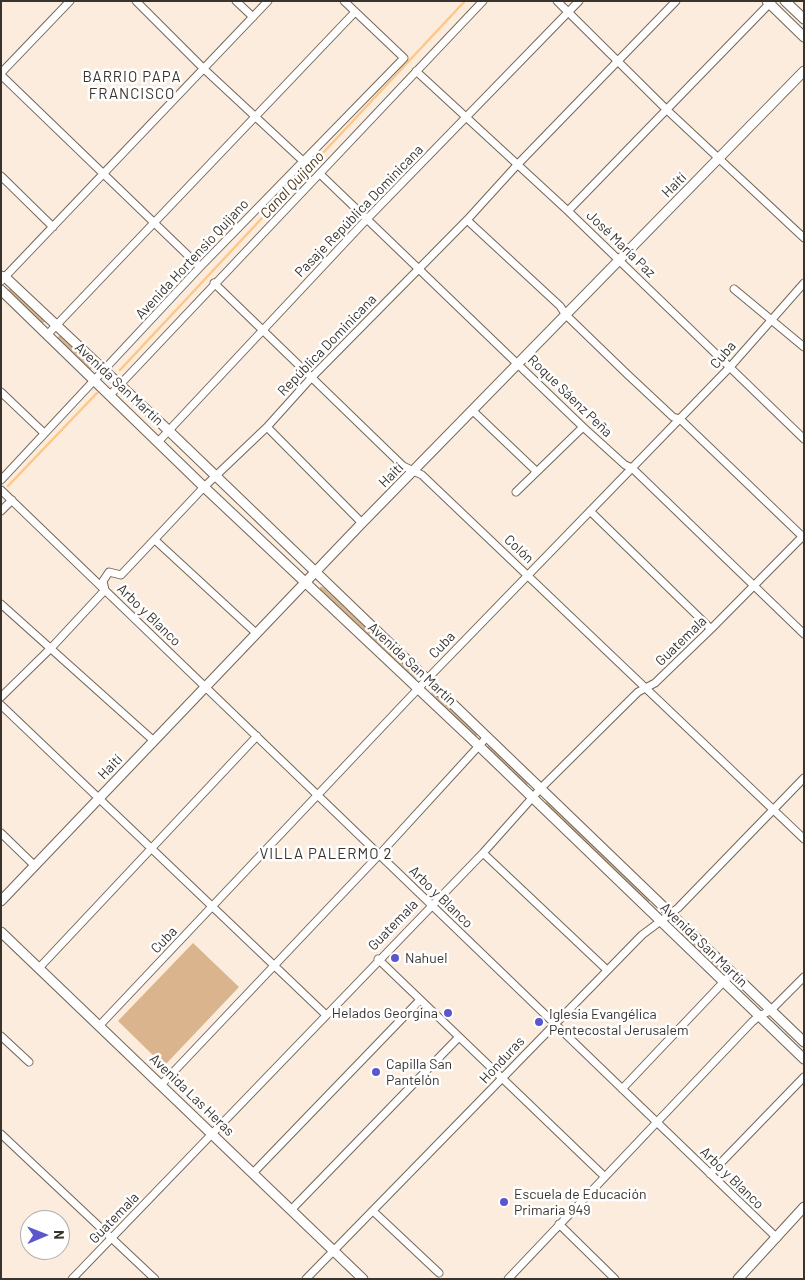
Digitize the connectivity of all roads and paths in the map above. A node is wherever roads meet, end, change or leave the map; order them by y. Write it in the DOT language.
graph roads {
  1 [pos="70,1"];
  2 [pos="136,1"];
  3 [pos="236,1"];
  4 [pos="268,1"];
  5 [pos="344,1"];
  6 [pos="484,1"];
  7 [pos="556,1"];
  8 [pos="579,1"];
  9 [pos="676,1"];
  10 [pos="785,1"];
  11 [pos="769,2"];
  12 [pos="355,12"];
  13 [pos="568,12"];
  14 [pos="253,17"];
  15 [pos="804,19"];
  16 [pos="804,37"];
  17 [pos="617,60"];
  18 [pos="204,69"];
  19 [pos="416,71"];
  20 [pos="804,72"];
  21 [pos="1,74"];
  22 [pos="667,110"];
  23 [pos="256,116"];
  24 [pos="467,116"];
  25 [pos="720,158"];
  26 [pos="303,161"];
  27 [pos="517,164"];
  28 [pos="104,174"];
  29 [pos="320,174"];
  30 [pos="1,176"];
  31 [pos="568,211"];
  32 [pos="366,220"];
  33 [pos="466,220"];
  34 [pos="154,222"];
  35 [pos="53,226"];
  36 [pos="804,238"];
  37 [pos="619,260"];
  38 [pos="200,267"];
  39 [pos="417,269"];
  40 [pos="3,278"];
  41 [pos="214,283"];
  42 [pos="804,283"];
  43 [pos="734,289"];
  44 [pos="1,290"];
  45 [pos="566,315"];
  46 [pos="771,320"];
  47 [pos="56,325"];
  48 [pos="263,330"];
  49 [pos="47,335"];
  50 [pos="804,347"];
  51 [pos="518,364"];
  52 [pos="730,367"];
  53 [pos="104,370"];
  54 [pos="312,377"];
  55 [pos="95,380"];
  56 [pos="120,386"];
  57 [pos="1,392"];
  58 [pos="111,394"];
  59 [pos="472,410"];
  60 [pos="680,419"];
  61 [pos="267,427"];
  62 [pos="583,427"];
  63 [pos="168,430"];
  64 [pos="44,433"];
  65 [pos="804,439"];
  66 [pos="159,441"];
  67 [pos="632,468"];
  68 [pos="536,471"];
  69 [pos="413,472"];
  70 [pos="216,478"];
  71 [pos="1,480"];
  72 [pos="204,487"];
  73 [pos="1,490"];
  74 [pos="516,492"];
  75 [pos="12,500"];
  76 [pos="1,511"];
  77 [pos="590,511"];
  78 [pos="362,523"];
  79 [pos="803,537"];
  80 [pos="155,540"];
  81 [pos="315,573"];
  82 [pos="528,575"];
  83 [pos="306,584"];
  84 [pos="754,586"];
  85 [pos="105,590"];
  86 [pos="1,604"];
  87 [pos="711,629"];
  88 [pos="257,634"];
  89 [pos="804,634"];
  90 [pos="52,647"];
  91 [pos="427,679"];
  92 [pos="205,687"];
  93 [pos="645,688"];
  94 [pos="418,689"];
  95 [pos="1,697"];
  96 [pos="1,705"];
  97 [pos="257,736"];
  98 [pos="487,737"];
  99 [pos="154,741"];
  100 [pos="479,746"];
  101 [pos="804,778"];
  102 [pos="541,788"];
  103 [pos="318,795"];
  104 [pos="99,798"];
  105 [pos="532,799"];
  106 [pos="772,809"];
  107 [pos="1,833"];
  108 [pos="804,840"];
  109 [pos="153,847"];
  110 [pos="483,853"];
  111 [pos="379,855"];
  112 [pos="35,866"];
  113 [pos="1,901"];
  114 [pos="431,904"];
  115 [pos="213,906"];
  116 [pos="673,914"];
  117 [pos="659,921"];
  118 [pos="1,932"];
  119 [pos="378,959"];
  120 [pos="275,965"];
  121 [pos="39,968"];
  122 [pos="607,970"];
  123 [pos="732,973"];
  124 [pos="804,977"];
  125 [pos="723,982"];
  126 [pos="420,1000"];
  127 [pos="770,1011"];
  128 [pos="325,1014"];
  129 [pos="759,1016"];
  130 [pos="554,1024"];
  131 [pos="100,1026"];
  132 [pos="1,1036"];
  133 [pos="458,1038"];
  134 [pos="804,1042"];
  135 [pos="804,1059"];
  136 [pos="29,1062"];
  137 [pos="804,1077"];
  138 [pos="502,1078"];
  139 [pos="161,1085"];
  140 [pos="622,1089"];
  141 [pos="656,1122"];
  142 [pos="1,1134"];
  143 [pos="212,1134"];
  144 [pos="253,1173"];
  145 [pos="710,1174"];
  146 [pos="604,1176"];
  147 [pos="804,1206"];
  148 [pos="291,1210"];
  149 [pos="373,1211"];
  150 [pos="559,1224"];
  151 [pos="112,1238"];
  152 [pos="777,1238"];
  153 [pos="333,1250"];
  154 [pos="439,1273"];
  155 [pos="72,1279"];
  156 [pos="155,1279"];
  157 [pos="306,1279"];
  158 [pos="363,1279"];
  159 [pos="508,1279"];
  160 [pos="616,1279"];
  161 [pos="738,1279"];
  1 -- 21 [label="street"];
  2 -- 18 [label="street"];
  3 -- 14 [label="street"];
  4 -- 14 [label="street"];
  5 -- 12 [label="street"];
  6 -- 19 [label="street"];
  7 -- 13 [label="street"];
  8 -- 13 [label="street, Pasaje República Dominicana"];
  9 -- 17 [label="street, República Dominicana"];
  10 -- 15 [label="main road"];
  11 -- 16 [label="main road"];
  11 -- 22 [label="street"];
  12 -- 23 [label="street"];
  12 -- 26 [label="street, Avenida Hortensio Quijano"];
  13 -- 17 [label="street"];
  13 -- 24 [label="street, Pasaje República Dominicana"];
  14 -- 18 [label="street"];
  17 -- 22 [label="street"];
  17 -- 27 [label="street, República Dominicana"];
  18 -- 23 [label="street"];
  18 -- 28 [label="street"];
  19 -- 24 [label="street, José María Paz"];
  19 -- 29 [label="street"];
  20 -- 25 [label="main road, Haití"];
  21 -- 28 [label="street"];
  22 -- 25 [label="street"];
  22 -- 31 [label="street"];
  23 -- 26 [label="street"];
  23 -- 34 [label="street"];
  24 -- 27 [label="street, José María Paz"];
  24 -- 32 [label="street, Pasaje República Dominicana"];
  25 -- 36 [label="street"];
  25 -- 37 [label="main road, Haití"];
  26 -- 38 [label="street, Avenida Hortensio Quijano"];
  27 -- 31 [label="street, José María Paz"];
  27 -- 33 [label="street, República Dominicana"];
  28 -- 34 [label="street"];
  28 -- 35 [label="street"];
  29 -- 32 [label="street, Roque Sáenz Peña"];
  29 -- 41 [label="street"];
  30 -- 35 [label="street"];
  31 -- 37 [label="street, José María Paz"];
  32 -- 39 [label="street, Roque Sáenz Peña"];
  32 -- 48 [label="street, Pasaje República Dominicana"];
  33 -- 39 [label="street, República Dominicana"];
  33 -- 45 [label="street"];
  34 -- 38 [label="street"];
  34 -- 47 [label="street"];
  35 -- 40 [label="street"];
  37 -- 45 [label="main road, Haití"];
  37 -- 52 [label="street, José María Paz"];
  38 -- 53 [label="street, Avenida Hortensio Quijano"];
  39 -- 51 [label="street, Roque Sáenz Peña"];
  39 -- 54 [label="street, República Dominicana"];
  40 -- 47 [label="main road, Avenida San Martín"];
  41 -- 48 [label="street, Colón"];
  41 -- 56 [label="street"];
  42 -- 46 [label="street, Cuba"];
  43 -- 46 [label="street"];
  44 -- 49 [label="main road, Avenida San Martín"];
  45 -- 51 [label="main road, Haití"];
  45 -- 60 [label="street"];
  46 -- 50 [label="street"];
  46 -- 52 [label="street, Cuba"];
  47 -- 49 [label="street"];
  47 -- 53 [label="main road, Avenida San Martín"];
  48 -- 54 [label="street, Colón"];
  48 -- 63 [label="street, Pasaje República Dominicana"];
  49 -- 55 [label="main road, Avenida San Martín"];
  51 -- 59 [label="main road, Haití"];
  51 -- 62 [label="street, Roque Sáenz Peña"];
  52 -- 60 [label="street, Cuba"];
  52 -- 65 [label="street, José María Paz"];
  53 -- 55 [label="street, Avenida Hortensio Quijano"];
  53 -- 56 [label="main road, Avenida San Martín"];
  54 -- 61 [label="street, República Dominicana"];
  54 -- 69 [label="street, Colón"];
  55 -- 58 [label="main road, Avenida San Martín"];
  55 -- 64 [label="street, Avenida Hortensio Quijano"];
  56 -- 58 [label="street"];
  56 -- 63 [label="main road, Avenida San Martín"];
  57 -- 64 [label="street"];
  58 -- 66 [label="main road, Avenida San Martín"];
  59 -- 68 [label="street"];
  59 -- 69 [label="main road, Haití"];
  60 -- 67 [label="street, Cuba"];
  60 -- 79 [label="street"];
  61 -- 70 [label="street, República Dominicana"];
  61 -- 78 [label="street"];
  62 -- 67 [label="street, Roque Sáenz Peña"];
  62 -- 68 [label="street"];
  63 -- 66 [label="street, Pasaje República Dominicana"];
  63 -- 70 [label="main road, Avenida San Martín"];
  64 -- 71 [label="street, Avenida Hortensio Quijano"];
  66 -- 72 [label="main road, Avenida San Martín"];
  67 -- 77 [label="street, Cuba"];
  67 -- 84 [label="street, Roque Sáenz Peña"];
  68 -- 74 [label="street"];
  69 -- 78 [label="main road, Haití"];
  69 -- 82 [label="street, Colón"];
  70 -- 72 [label="street, República Dominicana"];
  70 -- 81 [label="main road, Avenida San Martín"];
  72 -- 80 [label="street, República Dominicana"];
  72 -- 83 [label="main road, Avenida San Martín"];
  73 -- 75 [label="street, Arbo y Blanco"];
  75 -- 76 [label="street"];
  75 -- 85 [label="street, Arbo y Blanco"];
  77 -- 82 [label="street, Cuba"];
  77 -- 87 [label="street"];
  78 -- 81 [label="main road, Haití"];
  79 -- 84 [label="street, Guatemala"];
  80 -- 85 [label="street, República Dominicana"];
  80 -- 88 [label="street"];
  81 -- 83 [label="main road, Haití"];
  81 -- 91 [label="main road, Avenida San Martín"];
  82 -- 91 [label="street, Cuba"];
  82 -- 93 [label="street, Colón"];
  83 -- 88 [label="main road, Haití"];
  83 -- 94 [label="main road, Avenida San Martín"];
  84 -- 87 [label="street, Guatemala"];
  84 -- 89 [label="street, Roque Sáenz Peña"];
  85 -- 90 [label="street, República Dominicana"];
  85 -- 92 [label="street, Arbo y Blanco"];
  86 -- 90 [label="street"];
  87 -- 93 [label="street, Guatemala"];
  88 -- 92 [label="main road, Haití"];
  90 -- 95 [label="street, República Dominicana"];
  90 -- 99 [label="street"];
  91 -- 94 [label="street, Cuba"];
  91 -- 98 [label="main road, Avenida San Martín"];
  92 -- 97 [label="street, Arbo y Blanco"];
  92 -- 99 [label="main road, Haití"];
  93 -- 102 [label="street, Guatemala"];
  93 -- 106 [label="street, Colón"];
  94 -- 100 [label="main road, Avenida San Martín"];
  94 -- 103 [label="street, Cuba"];
  96 -- 104 [label="street"];
  97 -- 103 [label="street, Arbo y Blanco"];
  97 -- 109 [label="street"];
  98 -- 100 [label="street"];
  98 -- 102 [label="main road, Avenida San Martín"];
  99 -- 104 [label="main road, Haití"];
  100 -- 105 [label="main road, Avenida San Martín"];
  100 -- 111 [label="street"];
  101 -- 106 [label="street, Honduras"];
  102 -- 105 [label="street, Guatemala"];
  102 -- 116 [label="main road, Avenida San Martín"];
  103 -- 111 [label="street, Arbo y Blanco"];
  103 -- 115 [label="street, Cuba"];
  104 -- 109 [label="street"];
  104 -- 112 [label="main road, Haití"];
  105 -- 110 [label="street, Guatemala"];
  105 -- 117 [label="main road, Avenida San Martín"];
  106 -- 108 [label="street, Colón"];
  106 -- 116 [label="street, Honduras"];
  107 -- 112 [label="street"];
  109 -- 115 [label="street"];
  109 -- 121 [label="street"];
  110 -- 114 [label="street, Guatemala"];
  110 -- 122 [label="street"];
  111 -- 114 [label="street, Arbo y Blanco"];
  111 -- 120 [label="street"];
  112 -- 113 [label="main road, Haití"];
  114 -- 119 [label="street, Guatemala"];
  114 -- 130 [label="street, Arbo y Blanco"];
  115 -- 120 [label="street"];
  115 -- 131 [label="street, Cuba"];
  116 -- 117 [label="street, Honduras"];
  116 -- 123 [label="main road, Avenida San Martín"];
  117 -- 122 [label="street, Honduras"];
  117 -- 125 [label="main road, Avenida San Martín"];
  118 -- 121 [label="main road, Avenida Las Heras"];
  119 -- 126 [label="street"];
  119 -- 128 [label="street, Guatemala"];
  120 -- 128 [label="street"];
  120 -- 139 [label="street"];
  121 -- 131 [label="main road, Avenida Las Heras"];
  122 -- 130 [label="street, Honduras"];
  123 -- 125 [label="street"];
  123 -- 127 [label="main road, Avenida San Martín"];
  124 -- 127 [label="street"];
  125 -- 129 [label="main road, Avenida San Martín"];
  125 -- 140 [label="street"];
  126 -- 133 [label="street"];
  126 -- 144 [label="street"];
  127 -- 129 [label="street"];
  127 -- 134 [label="main road, Avenida San Martín"];
  128 -- 143 [label="street, Guatemala"];
  129 -- 135 [label="main road, Avenida San Martín"];
  129 -- 141 [label="street"];
  130 -- 138 [label="street, Honduras"];
  130 -- 140 [label="street, Arbo y Blanco"];
  131 -- 139 [label="main road, Avenida Las Heras"];
  132 -- 136 [label="street"];
  133 -- 138 [label="street"];
  133 -- 148 [label="street"];
  137 -- 145 [label="street"];
  138 -- 146 [label="street"];
  138 -- 149 [label="street, Honduras"];
  139 -- 143 [label="main road, Avenida Las Heras"];
  140 -- 141 [label="street, Arbo y Blanco"];
  141 -- 145 [label="street, Arbo y Blanco"];
  141 -- 146 [label="street"];
  142 -- 151 [label="street"];
  143 -- 144 [label="main road, Avenida Las Heras"];
  143 -- 151 [label="street, Guatemala"];
  144 -- 148 [label="main road, Avenida Las Heras"];
  145 -- 152 [label="street, Arbo y Blanco"];
  146 -- 150 [label="street"];
  147 -- 152 [label="main road"];
  148 -- 153 [label="main road, Avenida Las Heras"];
  149 -- 153 [label="street, Honduras"];
  149 -- 154 [label="street"];
  150 -- 159 [label="street"];
  150 -- 160 [label="street"];
  151 -- 155 [label="street, Guatemala"];
  151 -- 156 [label="street"];
  152 -- 161 [label="main road"];
  153 -- 157 [label="street, Honduras"];
  153 -- 158 [label="main road, Avenida Las Heras"];
}
